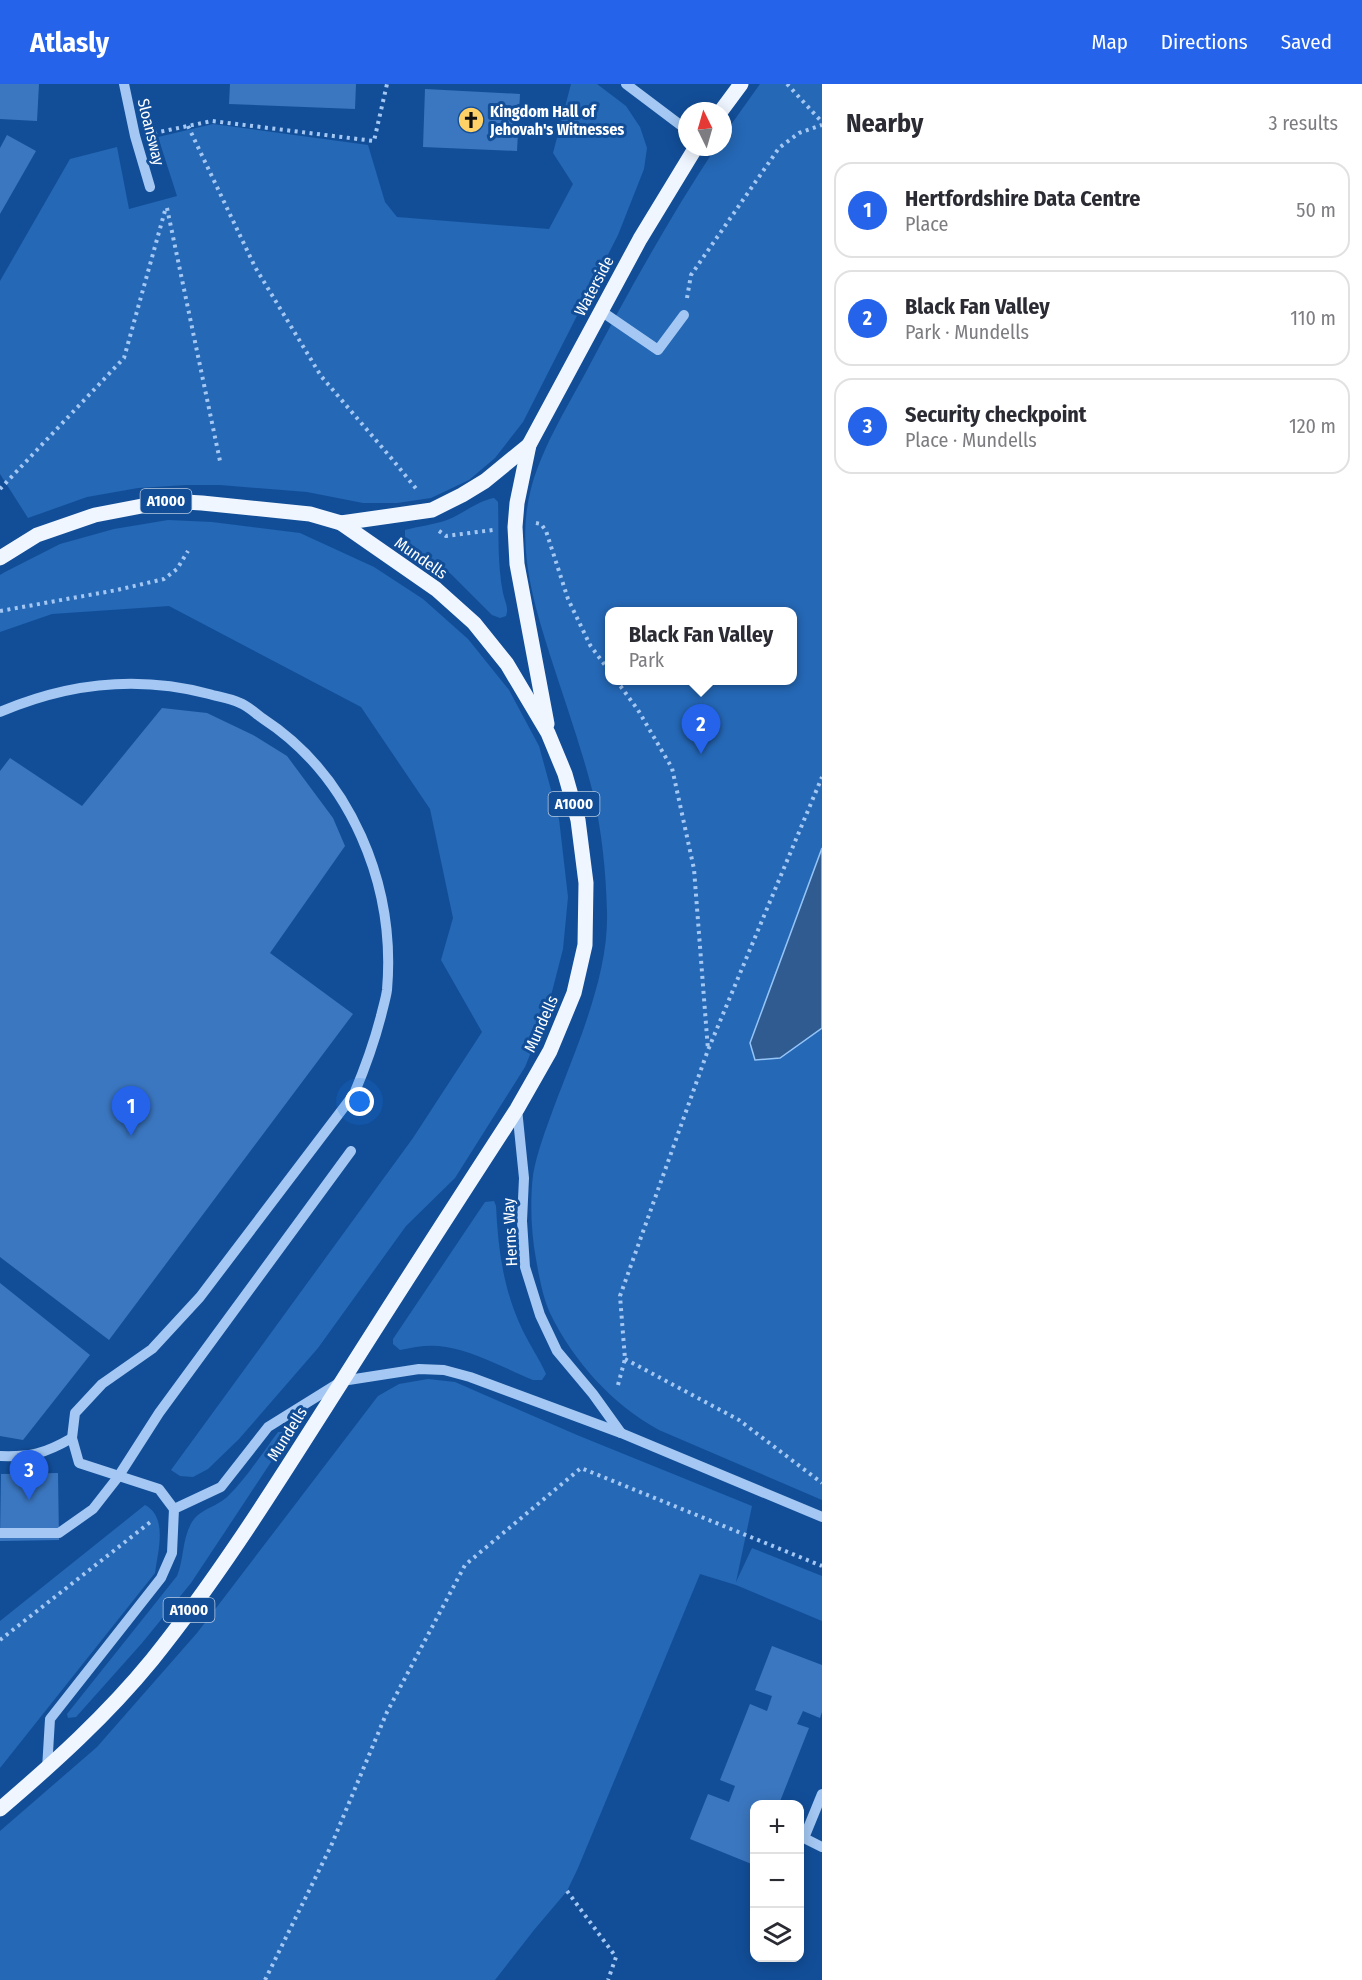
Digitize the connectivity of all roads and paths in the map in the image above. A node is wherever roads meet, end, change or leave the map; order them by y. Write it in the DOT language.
graph roads {
  1 [pos="124,84"];
  2 [pos="387,84"];
  3 [pos="626,84"];
  4 [pos="741,84"];
  5 [pos="787,84"];
  6 [pos="728,102"];
  7 [pos="678,123"];
  8 [pos="822,124"];
  9 [pos="188,126"];
  10 [pos="135,136"];
  11 [pos="690,156"];
  12 [pos="150,188"];
  13 [pos="166,207"];
  14 [pos="602,311"];
  15 [pos="684,315"];
  16 [pos="529,445"];
  17 [pos="220,461"];
  18 [pos="0,489"];
  19 [pos="432,510"];
  20 [pos="342,523"];
  21 [pos="515,527"];
  22 [pos="188,551"];
  23 [pos="0,558"];
  24 [pos="0,611"];
  25 [pos="605,666"];
  26 [pos="619,685"];
  27 [pos="0,712"];
  28 [pos="548,733"];
  29 [pos="822,777"];
  30 [pos="708,1050"];
  31 [pos="517,1109"];
  32 [pos="351,1151"];
  33 [pos="625,1359"];
  34 [pos="342,1381"];
  35 [pos="618,1385"];
  36 [pos="621,1433"];
  37 [pos="72,1438"];
  38 [pos="0,1456"];
  39 [pos="118,1477"];
  40 [pos="822,1483"];
  41 [pos="174,1509"];
  42 [pos="822,1517"];
  43 [pos="0,1533"];
  44 [pos="822,1566"];
  45 [pos="0,1640"];
  46 [pos="47,1769"];
  47 [pos="822,1794"];
  48 [pos="0,1809"];
  49 [pos="822,1847"];
  50 [pos="567,1891"];
  51 [pos="264,1980"];
  52 [pos="608,1980"];
  1 -- 10 [label="street, Sloansway"];
  2 -- 9 [label="path"];
  3 -- 7 [label="street"];
  4 -- 6 [label="main road"];
  5 -- 8 [label="path"];
  8 -- 15 [label="path"];
  9 -- 10 [label="path"];
  9 -- 19 [label="path"];
  10 -- 12 [label="street, Sloansway"];
  11 -- 14 [label="main road, Waterside"];
  12 -- 13 [label="path"];
  13 -- 17 [label="path"];
  13 -- 18 [label="path"];
  14 -- 15 [label="street"];
  14 -- 16 [label="main road, Waterside"];
  16 -- 19 [label="main road, Waterside"];
  16 -- 21 [label="main road, Waterside"];
  19 -- 20 [label="main road, Waterside"];
  19 -- 21 [label="path"];
  20 -- 23 [label="main road, Mundells / A1000"];
  20 -- 28 [label="main road, Mundells / A1000"];
  21 -- 25 [label="path"];
  21 -- 28 [label="main road, Waterside"];
  22 -- 24 [label="path"];
  26 -- 30 [label="path"];
  27 -- 37 [label="street"];
  28 -- 31 [label="main road, Mundells / A1000"];
  29 -- 30 [label="path"];
  30 -- 33 [label="path"];
  31 -- 34 [label="main road, Mundells / A1000"];
  31 -- 36 [label="street, Herns Way"];
  32 -- 39 [label="street"];
  33 -- 35 [label="path"];
  33 -- 40 [label="path"];
  34 -- 36 [label="street"];
  34 -- 41 [label="street"];
  34 -- 46 [label="main road, Mundells / A1000"];
  36 -- 42 [label="street"];
  37 -- 38 [label="street"];
  37 -- 39 [label="street"];
  39 -- 41 [label="street"];
  39 -- 43 [label="street"];
  41 -- 45 [label="path"];
  41 -- 46 [label="street"];
  44 -- 51 [label="path"];
  46 -- 48 [label="main road, Mundells / A1000"];
  47 -- 49 [label="street"];
  50 -- 52 [label="path"];
}
